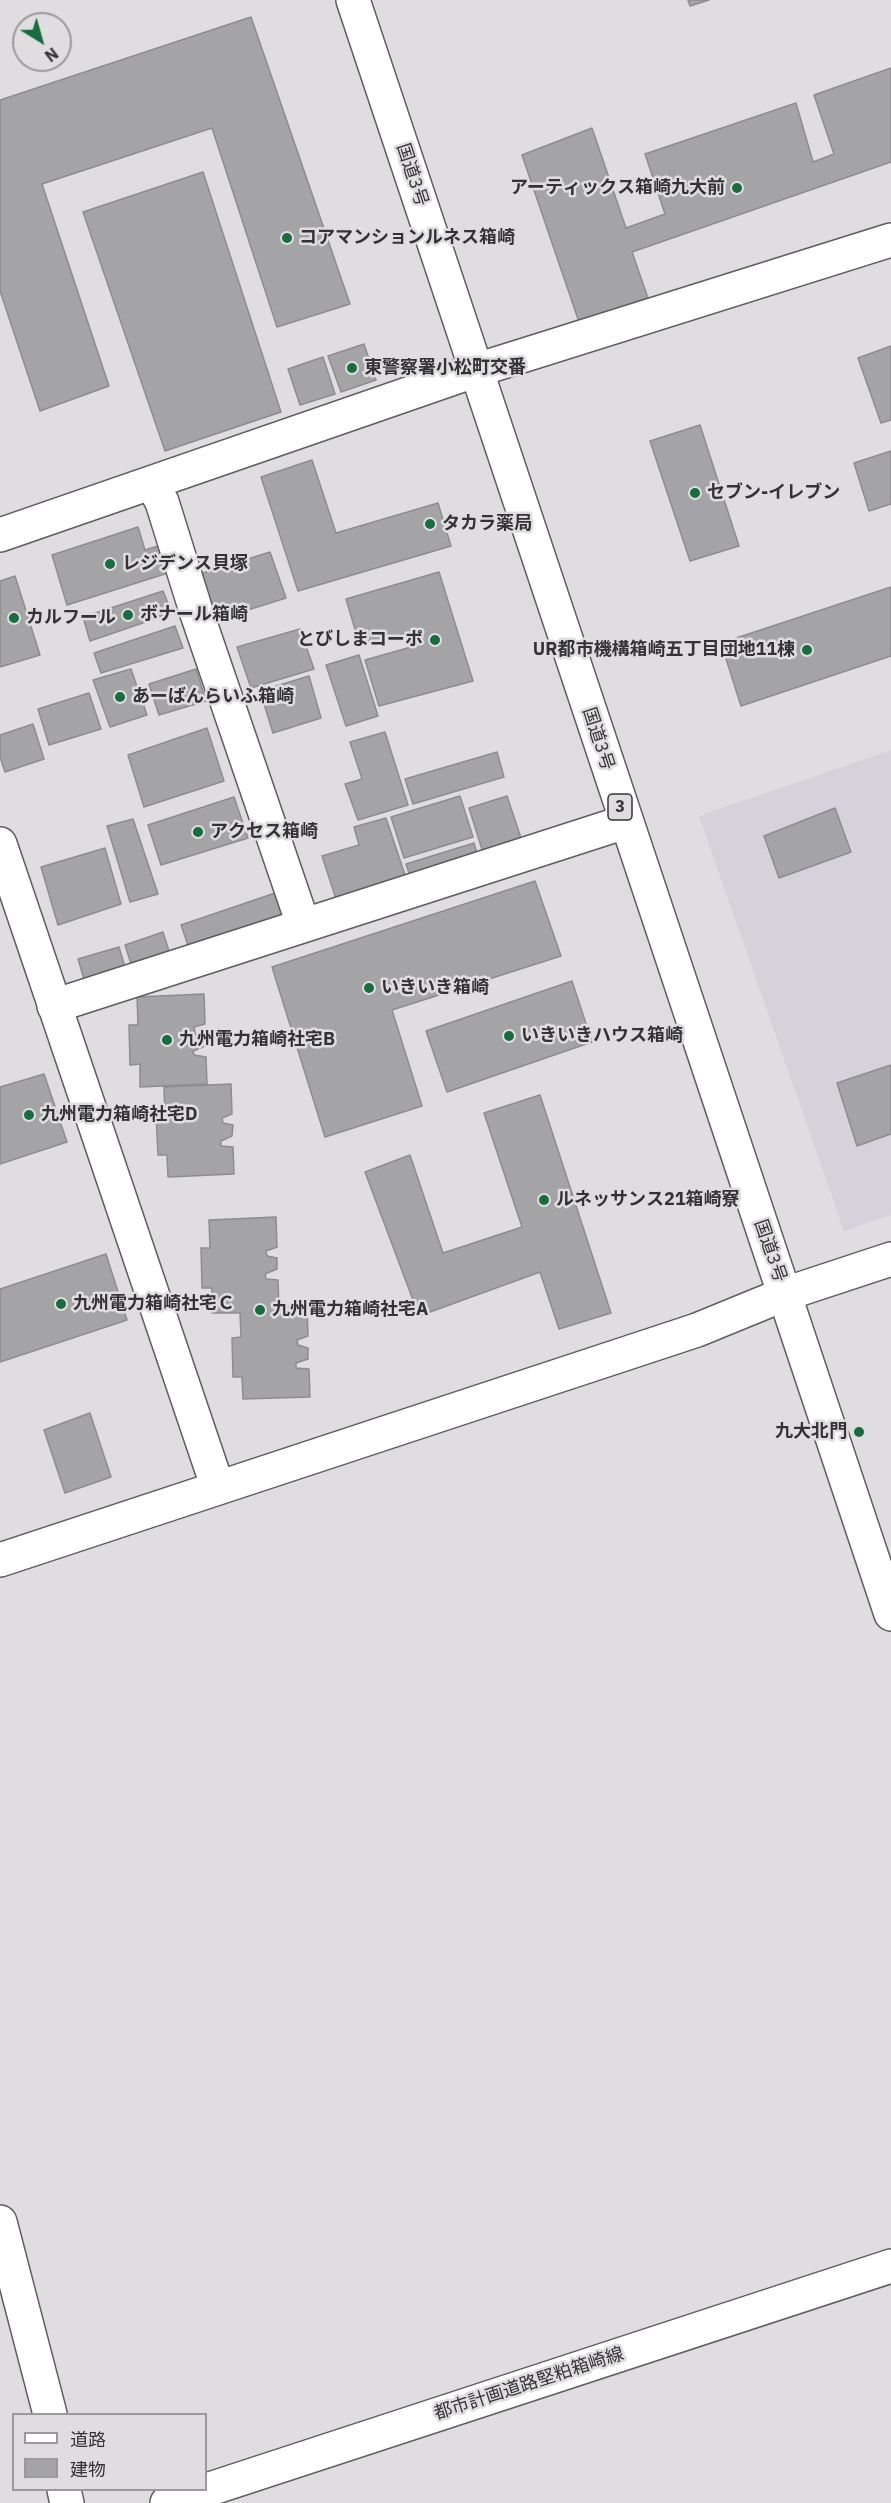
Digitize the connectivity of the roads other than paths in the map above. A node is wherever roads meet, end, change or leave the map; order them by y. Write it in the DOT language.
graph roads {
  1 [pos="353,0"];
  2 [pos="891,240"];
  3 [pos="477,370"];
  4 [pos="152,483"];
  5 [pos="0,534"];
  6 [pos="625,822"];
  7 [pos="0,844"];
  8 [pos="303,924"];
  9 [pos="54,1006"];
  10 [pos="891,1259"];
  11 [pos="785,1294"];
  12 [pos="218,1488"];
  13 [pos="0,1560"];
  14 [pos="891,1614"];
  15 [pos="0,2222"];
  16 [pos="891,2266"];
  17 [pos="49,2413"];
  18 [pos="207,2490"];
  19 [pos="204,2491"];
  20 [pos="167,2503"];
  1 -- 3 [label="main road, 国道3号 / 3"];
  2 -- 3 [label="main road"];
  3 -- 4 [label="main road"];
  3 -- 6 [label="main road, 国道3号 / 3"];
  4 -- 5 [label="main road"];
  4 -- 8 [label="main road"];
  6 -- 8 [label="main road"];
  6 -- 11 [label="main road, 国道3号 / 3"];
  7 -- 9 [label="main road"];
  8 -- 9 [label="main road"];
  9 -- 12 [label="main road"];
  10 -- 11 [label="main road"];
  11 -- 12 [label="main road"];
  11 -- 14 [label="main road, 国道3号 / 3"];
  12 -- 13 [label="main road"];
  15 -- 17 [label="main road"];
  16 -- 18 [label="main road, 都市計画道路堅粕箱崎線"];
  19 -- 20 [label="main road, 都市計画道路堅粕箱崎線"];
}
